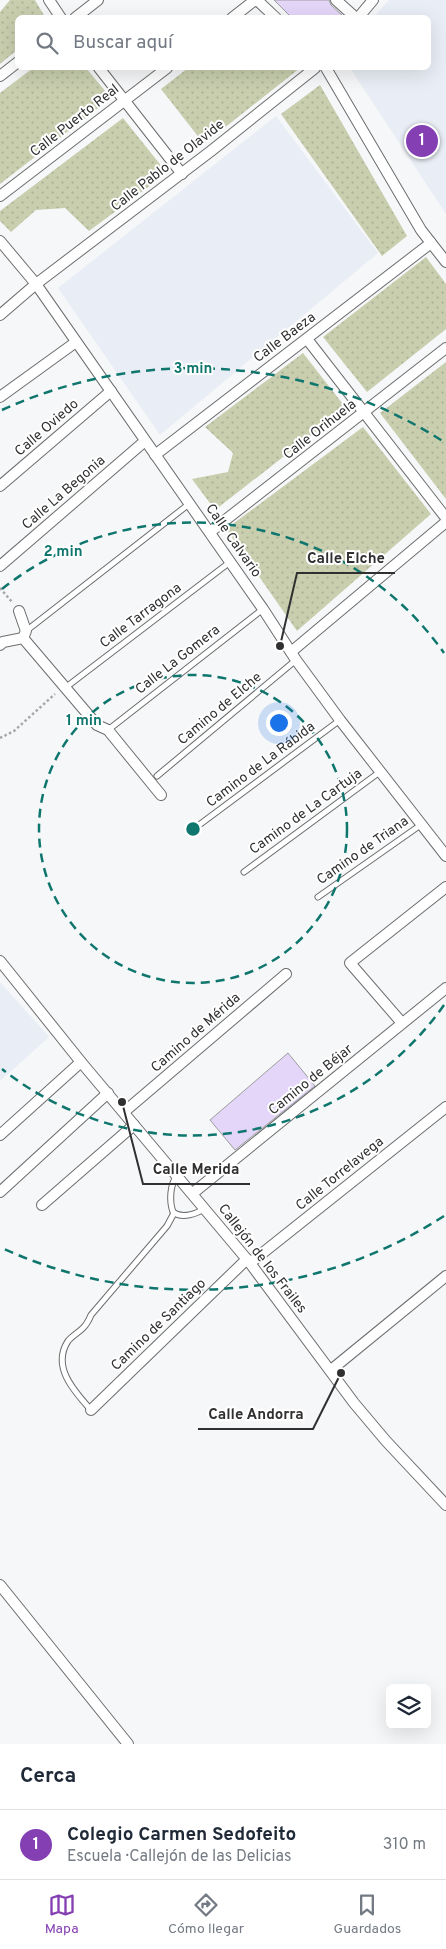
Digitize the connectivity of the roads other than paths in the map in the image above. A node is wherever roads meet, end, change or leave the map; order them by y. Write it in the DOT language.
graph roads {
  1 [pos="49,0"];
  2 [pos="98,0"];
  3 [pos="256,0"];
  4 [pos="336,0"];
  5 [pos="373,0"];
  6 [pos="59,15"];
  7 [pos="79,15"];
  8 [pos="236,15"];
  9 [pos="273,15"];
  10 [pos="354,15"];
  11 [pos="360,15"];
  12 [pos="15,64"];
  13 [pos="101,70"];
  14 [pos="164,70"];
  15 [pos="312,70"];
  16 [pos="327,70"];
  17 [pos="0,76"];
  18 [pos="124,100"];
  19 [pos="182,174"];
  20 [pos="0,196"];
  21 [pos="0,241"];
  22 [pos="431,243"];
  23 [pos="446,262"];
  24 [pos="36,284"];
  25 [pos="0,314"];
  26 [pos="307,339"];
  27 [pos="76,342"];
  28 [pos="446,348"];
  29 [pos="111,391"];
  30 [pos="0,397"];
  31 [pos="364,413"];
  32 [pos="146,441"];
  33 [pos="155,455"];
  34 [pos="0,486"];
  35 [pos="189,504"];
  36 [pos="446,518"];
  37 [pos="446,522"];
  38 [pos="210,532"];
  39 [pos="230,562"];
  40 [pos="0,566"];
  41 [pos="263,609"];
  42 [pos="19,611"];
  43 [pos="24,634"];
  44 [pos="0,645"];
  45 [pos="294,656"];
  46 [pos="64,688"];
  47 [pos="340,720"];
  48 [pos="108,730"];
  49 [pos="381,771"];
  50 [pos="157,776"];
  51 [pos="160,796"];
  52 [pos="422,824"];
  53 [pos="195,828"];
  54 [pos="446,856"];
  55 [pos="244,872"];
  56 [pos="446,887"];
  57 [pos="318,897"];
  58 [pos="0,961"];
  59 [pos="286,974"];
  60 [pos="446,988"];
  61 [pos="402,1023"];
  62 [pos="81,1062"];
  63 [pos="108,1093"];
  64 [pos="446,1107"];
  65 [pos="124,1112"];
  66 [pos="134,1125"];
  67 [pos="0,1136"];
  68 [pos="177,1175"];
  69 [pos="0,1192"];
  70 [pos="193,1193"];
  71 [pos="42,1205"];
  72 [pos="205,1208"];
  73 [pos="174,1213"];
  74 [pos="248,1261"];
  75 [pos="446,1276"];
  76 [pos="331,1370"];
  77 [pos="91,1410"];
  78 [pos="446,1504"];
  79 [pos="0,1585"];
  80 [pos="128,1744"];
  1 -- 6 [label="street"];
  2 -- 7 [label="street"];
  3 -- 8 [label="street"];
  3 -- 9 [label="street"];
  4 -- 10 [label="street"];
  5 -- 11 [label="street"];
  12 -- 17 [label="street"];
  13 -- 18 [label="street"];
  14 -- 18 [label="street, Calle Puerto Real"];
  15 -- 19 [label="street, Calle Pablo de Olavide"];
  16 -- 22 [label="street"];
  18 -- 19 [label="street"];
  18 -- 20 [label="street, Calle Puerto Real"];
  19 -- 24 [label="street, Calle Pablo de Olavide"];
  21 -- 24 [label="street, Calle Calvario"];
  22 -- 23 [label="street"];
  22 -- 26 [label="street, Calle Baeza"];
  24 -- 25 [label="street, Calle Pablo de Olavide"];
  24 -- 27 [label="street, Calle Calvario"];
  26 -- 31 [label="street"];
  26 -- 33 [label="street, Calle Baeza"];
  27 -- 29 [label="street, Calle Calvario"];
  27 -- 30 [label="street"];
  28 -- 31 [label="street, Calle Orihuela"];
  29 -- 32 [label="street, Calle Calvario"];
  29 -- 34 [label="street, Calle Oviedo"];
  31 -- 36 [label="street"];
  31 -- 38 [label="street, Calle Orihuela"];
  32 -- 33 [label="street, Calle Calvario"];
  32 -- 40 [label="street, Calle La Begonia"];
  33 -- 35 [label="street, Calle Calvario"];
  35 -- 38 [label="street, Calle Calvario"];
  35 -- 43 [label="lane"];
  37 -- 45 [label="street"];
  38 -- 39 [label="street, Calle Calvario"];
  39 -- 41 [label="street, Calle Calvario"];
  39 -- 46 [label="lane, Calle Tarragona"];
  41 -- 45 [label="street, Calle Calvario"];
  41 -- 48 [label="lane, Calle La Gomera"];
  42 -- 43 [label="street"];
  43 -- 44 [label="street"];
  43 -- 46 [label="street"];
  45 -- 47 [label="street, Calle Calvario"];
  45 -- 50 [label="lane, Camino de Elche"];
  46 -- 48 [label="street"];
  47 -- 49 [label="street, Calle Calvario"];
  47 -- 53 [label="lane, Camino de La Rábida"];
  48 -- 51 [label="street"];
  49 -- 52 [label="street, Calle Calvario"];
  49 -- 55 [label="lane, Camino de La Cartuja"];
  52 -- 54 [label="street, Calle Calvario"];
  52 -- 57 [label="lane, Camino de Triana"];
  56 -- 61 [label="street"];
  58 -- 62 [label="street, Callejón de los Frailes"];
  59 -- 65 [label="street, Camino de Mérida"];
  60 -- 61 [label="street, Camino de Béjar"];
  61 -- 70 [label="street, Camino de Béjar"];
  62 -- 63 [label="street, Callejón de los Frailes"];
  62 -- 67 [label="street"];
  63 -- 65 [label="street, Callejón de los Frailes"];
  63 -- 69 [label="street"];
  64 -- 74 [label="street, Calle Torrelavega"];
  65 -- 66 [label="street, Callejón de los Frailes"];
  66 -- 68 [label="street, Callejón de los Frailes"];
  66 -- 71 [label="street"];
  68 -- 70 [label="street, Callejón de los Frailes"];
  68 -- 73 [label="lane"];
  70 -- 72 [label="street, Callejón de los Frailes"];
  72 -- 73 [label="lane"];
  72 -- 74 [label="street, Callejón de los Frailes"];
  73 -- 77 [label="lane"];
  74 -- 76 [label="street, Callejón de los Frailes"];
  74 -- 77 [label="street, Camino de Santiago"];
  75 -- 76 [label="street"];
  76 -- 78 [label="street, Callejón de los Frailes"];
  79 -- 80 [label="street"];
}
